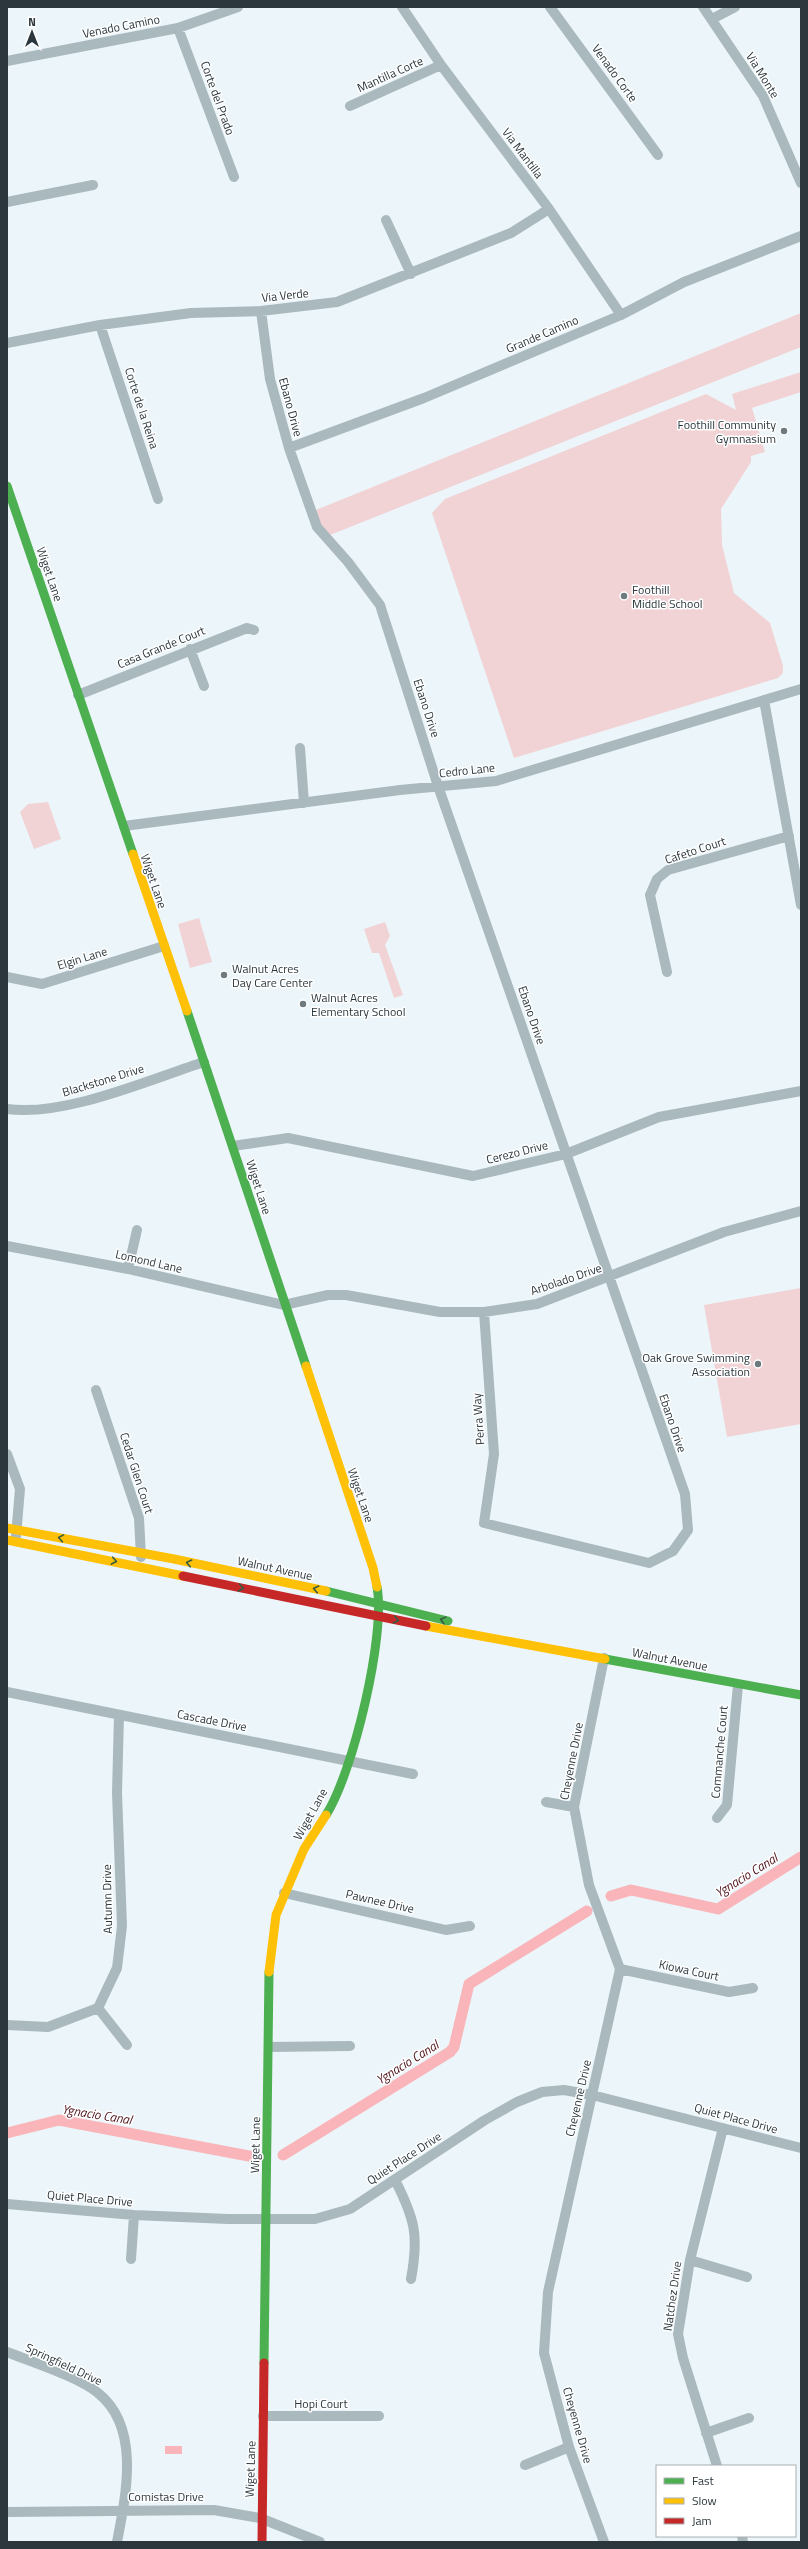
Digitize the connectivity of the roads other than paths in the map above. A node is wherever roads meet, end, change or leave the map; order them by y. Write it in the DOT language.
graph roads {
  1 [pos="238,7"];
  2 [pos="402,7"];
  3 [pos="550,7"];
  4 [pos="702,7"];
  5 [pos="734,7"];
  6 [pos="712,19"];
  7 [pos="178,28"];
  8 [pos="7,60"];
  9 [pos="441,65"];
  10 [pos="350,106"];
  11 [pos="658,155"];
  12 [pos="234,177"];
  13 [pos="93,184"];
  14 [pos="801,184"];
  15 [pos="7,202"];
  16 [pos="549,209"];
  17 [pos="386,220"];
  18 [pos="801,236"];
  19 [pos="411,274"];
  20 [pos="261,311"];
  21 [pos="621,315"];
  22 [pos="100,326"];
  23 [pos="7,343"];
  24 [pos="289,448"];
  25 [pos="7,486"];
  26 [pos="158,500"];
  27 [pos="254,630"];
  28 [pos="190,648"];
  29 [pos="204,686"];
  30 [pos="801,689"];
  31 [pos="78,695"];
  32 [pos="764,700"];
  33 [pos="300,748"];
  34 [pos="438,786"];
  35 [pos="304,803"];
  36 [pos="124,826"];
  37 [pos="788,836"];
  38 [pos="801,905"];
  39 [pos="164,946"];
  40 [pos="667,972"];
  41 [pos="7,977"];
  42 [pos="204,1062"];
  43 [pos="801,1091"];
  44 [pos="7,1109"];
  45 [pos="233,1146"];
  46 [pos="566,1154"];
  47 [pos="801,1211"];
  48 [pos="137,1230"];
  49 [pos="7,1246"];
  50 [pos="128,1269"];
  51 [pos="609,1278"];
  52 [pos="284,1305"];
  53 [pos="484,1312"];
  54 [pos="96,1390"];
  55 [pos="7,1454"];
  56 [pos="484,1523"];
  57 [pos="7,1528"];
  58 [pos="17,1530"];
  59 [pos="11,1541"];
  60 [pos="142,1553"];
  61 [pos="140,1566"];
  62 [pos="380,1603"];
  63 [pos="379,1616"];
  64 [pos="534,1644"];
  65 [pos="604,1658"];
  66 [pos="738,1685"];
  67 [pos="7,1692"];
  68 [pos="801,1695"];
  69 [pos="119,1715"];
  70 [pos="350,1761"];
  71 [pos="413,1774"];
  72 [pos="546,1802"];
  73 [pos="574,1806"];
  74 [pos="717,1818"];
  75 [pos="284,1893"];
  76 [pos="470,1926"];
  77 [pos="620,1969"];
  78 [pos="753,1988"];
  79 [pos="98,2008"];
  80 [pos="7,2025"];
  81 [pos="127,2045"];
  82 [pos="350,2046"];
  83 [pos="269,2047"];
  84 [pos="592,2095"];
  85 [pos="723,2128"];
  86 [pos="801,2148"];
  87 [pos="395,2180"];
  88 [pos="7,2204"];
  89 [pos="134,2215"];
  90 [pos="266,2219"];
  91 [pos="130,2259"];
  92 [pos="690,2260"];
  93 [pos="747,2277"];
  94 [pos="411,2279"];
  95 [pos="7,2352"];
  96 [pos="263,2416"];
  97 [pos="379,2416"];
  98 [pos="749,2418"];
  99 [pos="706,2433"];
  100 [pos="569,2447"];
  101 [pos="525,2465"];
  102 [pos="718,2465"];
  103 [pos="123,2509"];
  104 [pos="7,2512"];
  105 [pos="260,2518"];
  106 [pos="117,2542"];
  107 [pos="262,2542"];
  108 [pos="320,2542"];
  109 [pos="604,2542"];
  1 -- 7 [label="street, Venado Camino"];
  2 -- 9 [label="street, Via Mantilla"];
  3 -- 11 [label="street, Venado Corte"];
  4 -- 6 [label="street, Via Monte"];
  5 -- 6 [label="street"];
  6 -- 14 [label="street, Via Monte"];
  7 -- 8 [label="street, Venado Camino"];
  7 -- 12 [label="street, Corte del Prado"];
  9 -- 10 [label="street, Mantilla Corte"];
  9 -- 16 [label="street, Via Mantilla"];
  13 -- 15 [label="street"];
  16 -- 19 [label="street, Via Verde"];
  16 -- 21 [label="street, Via Mantilla"];
  17 -- 19 [label="street"];
  18 -- 21 [label="street, Grande Camino"];
  19 -- 20 [label="street, Via Verde"];
  20 -- 22 [label="street, Via Verde"];
  20 -- 24 [label="street, Ebano Drive"];
  21 -- 24 [label="street, Grande Camino"];
  22 -- 23 [label="street, Via Verde"];
  22 -- 26 [label="street, Corte de la Reina"];
  24 -- 34 [label="street, Ebano Drive"];
  25 -- 31 [label="street, Wiget Lane"];
  27 -- 28 [label="street, Casa Grande Court"];
  28 -- 29 [label="street"];
  28 -- 31 [label="street, Casa Grande Court"];
  30 -- 32 [label="street, Cedro Lane"];
  31 -- 36 [label="street, Wiget Lane"];
  32 -- 34 [label="street, Cedro Lane"];
  32 -- 37 [label="street"];
  33 -- 35 [label="street"];
  34 -- 35 [label="street, Cedro Lane"];
  34 -- 46 [label="street, Ebano Drive"];
  35 -- 36 [label="street, Cedro Lane"];
  36 -- 39 [label="street, Wiget Lane"];
  37 -- 38 [label="street"];
  37 -- 40 [label="street, Cafeto Court"];
  39 -- 41 [label="street, Elgin Lane"];
  39 -- 42 [label="street, Wiget Lane"];
  42 -- 44 [label="street, Blackstone Drive"];
  42 -- 45 [label="street, Wiget Lane"];
  43 -- 46 [label="street, Cerezo Drive"];
  45 -- 46 [label="street, Cerezo Drive"];
  45 -- 52 [label="street, Wiget Lane"];
  46 -- 51 [label="street, Ebano Drive"];
  47 -- 51 [label="street, Arbolado Drive"];
  48 -- 50 [label="street"];
  49 -- 50 [label="street, Lomond Lane"];
  50 -- 52 [label="street, Lomond Lane"];
  51 -- 53 [label="street, Arbolado Drive"];
  51 -- 56 [label="street, Ebano Drive"];
  52 -- 53 [label="street, Arbolado Drive"];
  52 -- 62 [label="street, Wiget Lane"];
  53 -- 56 [label="street, Perra Way"];
  54 -- 60 [label="street, Cedar Glen Court"];
  55 -- 58 [label="street"];
  57 -- 58 [label="street, Walnut Avenue"];
  58 -- 59 [label="street"];
  60 -- 58 [label="street, Walnut Avenue, one-way"];
  59 -- 61 [label="street, Walnut Avenue, one-way"];
  60 -- 61 [label="street, Cedar Glen Court"];
  62 -- 60 [label="street, Walnut Avenue, one-way"];
  61 -- 63 [label="street, Walnut Avenue, one-way"];
  62 -- 63 [label="street, Wiget Lane"];
  64 -- 62 [label="street, Walnut Avenue, one-way"];
  63 -- 64 [label="street, Walnut Avenue, one-way"];
  63 -- 70 [label="street, Wiget Lane"];
  64 -- 65 [label="street, Walnut Avenue"];
  65 -- 66 [label="street, Walnut Avenue"];
  65 -- 73 [label="street, Cheyenne Drive"];
  66 -- 68 [label="street, Walnut Avenue"];
  66 -- 74 [label="street, Commanche Court"];
  67 -- 69 [label="street, Cascade Drive"];
  69 -- 70 [label="street, Cascade Drive"];
  69 -- 79 [label="street, Autumn Drive"];
  70 -- 71 [label="street, Cascade Drive"];
  70 -- 75 [label="street, Wiget Lane"];
  72 -- 73 [label="street"];
  73 -- 77 [label="street, Cheyenne Drive"];
  75 -- 76 [label="street, Pawnee Drive"];
  75 -- 83 [label="street, Wiget Lane"];
  77 -- 78 [label="street, Kiowa Court"];
  77 -- 84 [label="street, Cheyenne Drive"];
  79 -- 80 [label="street"];
  79 -- 81 [label="street"];
  82 -- 83 [label="street"];
  83 -- 90 [label="street, Wiget Lane"];
  84 -- 85 [label="street, Quiet Place Drive"];
  84 -- 87 [label="street, Quiet Place Drive"];
  84 -- 100 [label="street, Cheyenne Drive"];
  85 -- 86 [label="street, Quiet Place Drive"];
  85 -- 92 [label="street, Natchez Drive"];
  87 -- 90 [label="street, Quiet Place Drive"];
  87 -- 94 [label="street"];
  88 -- 89 [label="street, Quiet Place Drive"];
  89 -- 90 [label="street, Quiet Place Drive"];
  89 -- 91 [label="street"];
  90 -- 96 [label="street, Wiget Lane"];
  92 -- 93 [label="street"];
  92 -- 99 [label="street, Natchez Drive"];
  95 -- 103 [label="street, Springfield Drive"];
  96 -- 97 [label="street, Hopi Court"];
  96 -- 105 [label="street, Wiget Lane"];
  98 -- 99 [label="street"];
  99 -- 102 [label="street, Natchez Drive"];
  100 -- 101 [label="street"];
  100 -- 109 [label="street, Cheyenne Drive"];
  103 -- 104 [label="street, Comistas Drive"];
  103 -- 105 [label="street, Comistas Drive"];
  103 -- 106 [label="street, Springfield Drive"];
  105 -- 107 [label="street, Wiget Lane"];
  105 -- 108 [label="street, Comistas Drive"];
}
